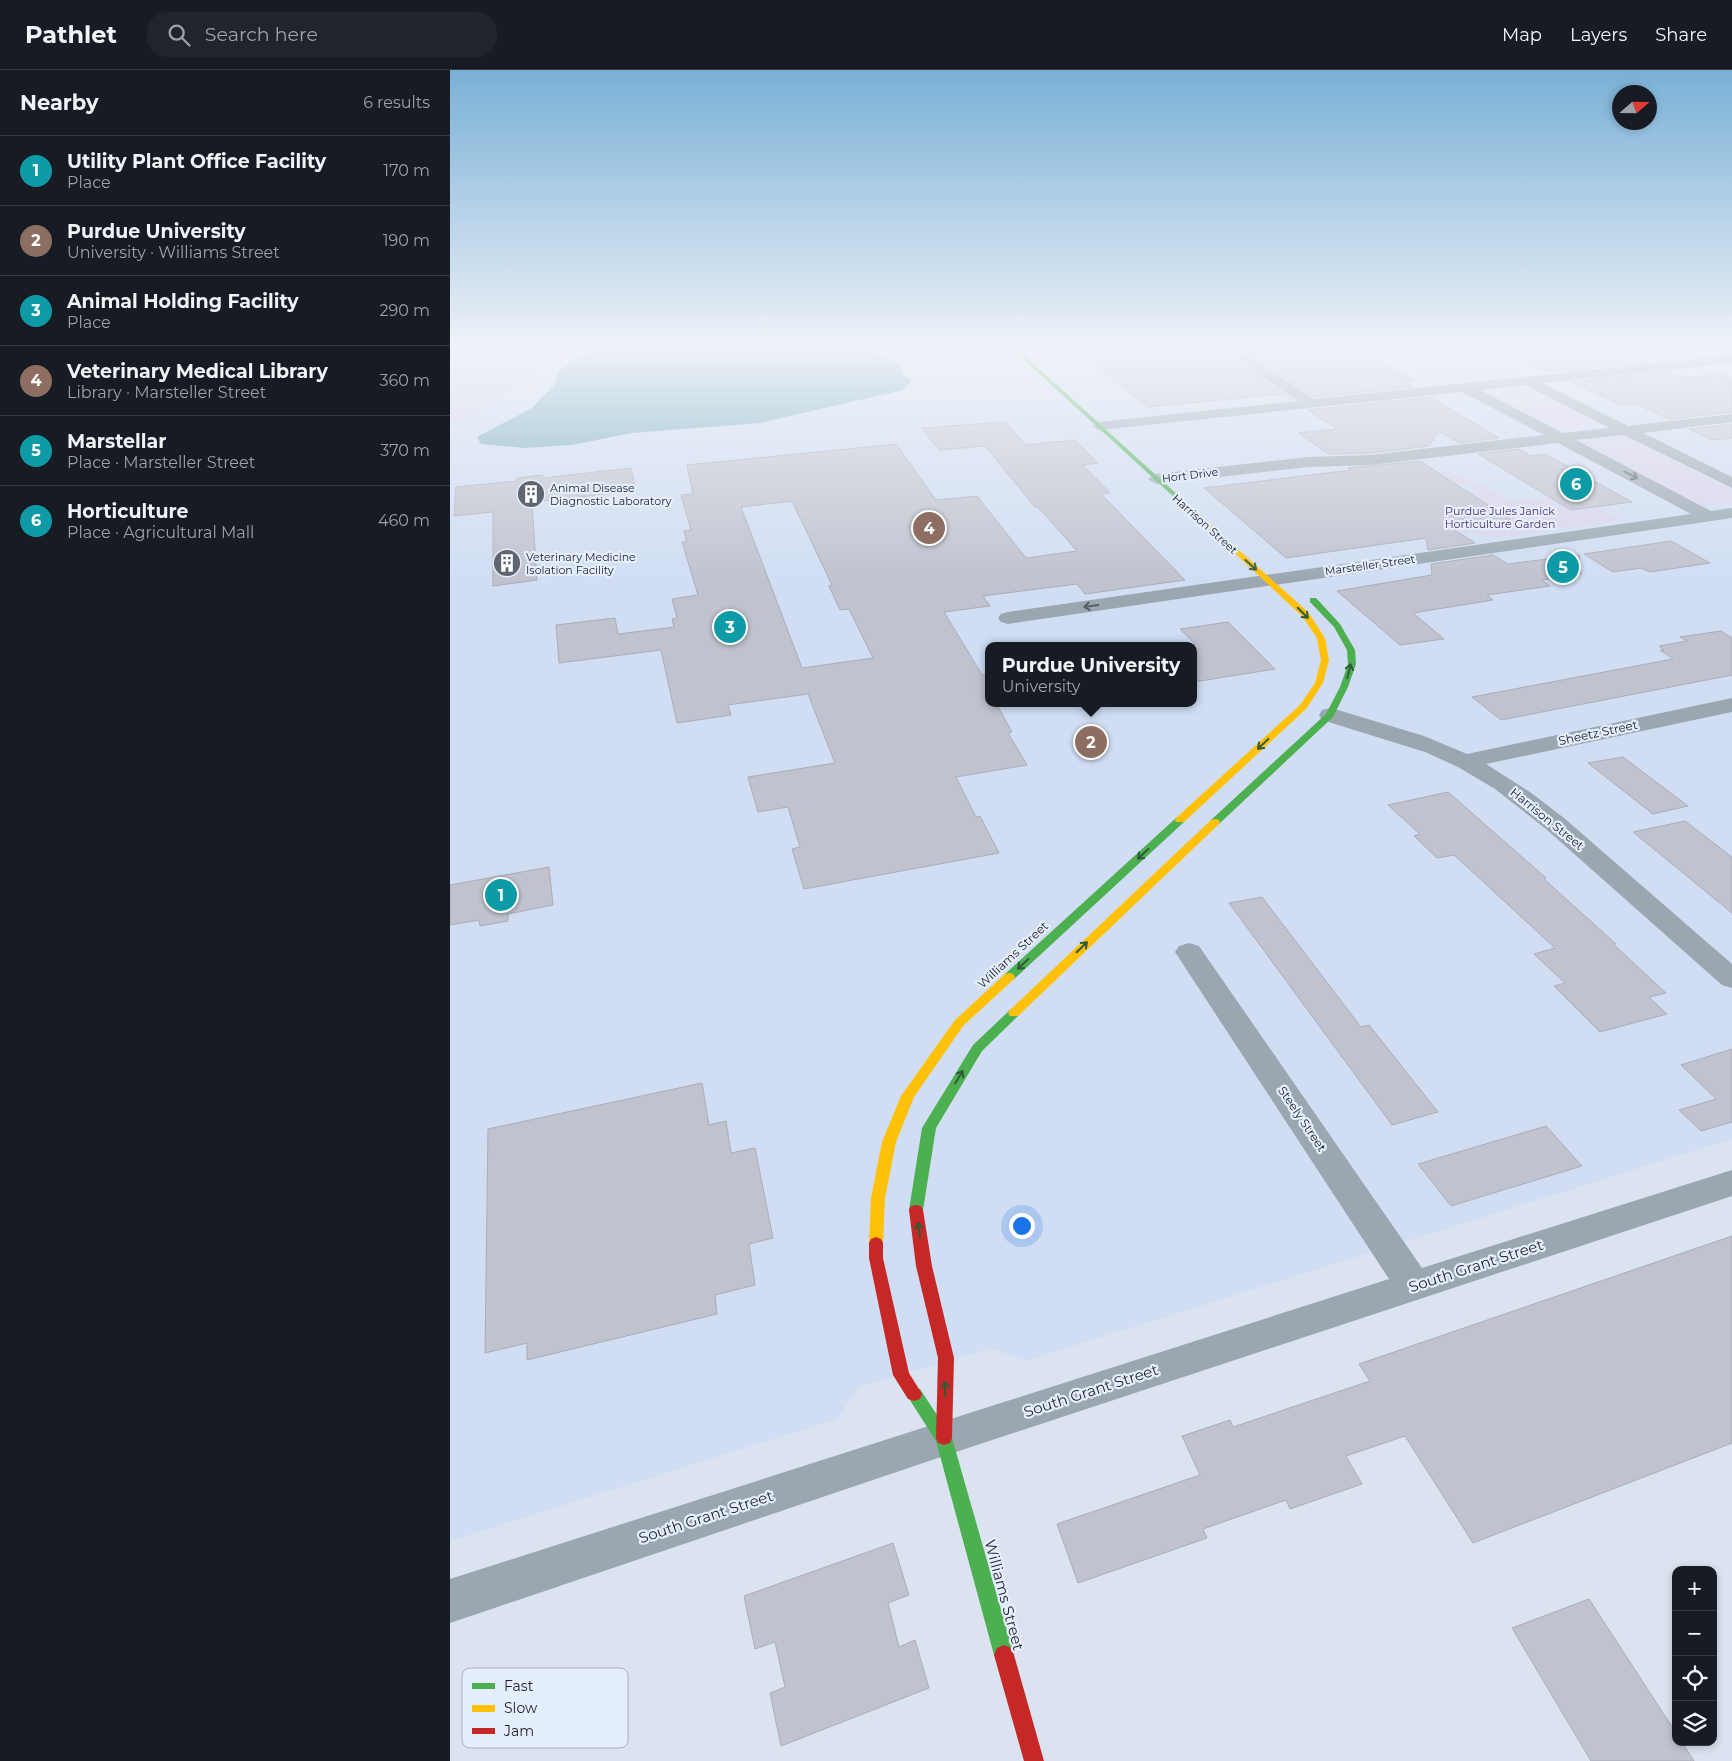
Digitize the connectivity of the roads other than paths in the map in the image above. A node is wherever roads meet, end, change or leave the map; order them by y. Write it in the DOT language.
graph roads {
  1 [pos="1120,425"];
  2 [pos="1537,425"];
  3 [pos="1616,425"];
  4 [pos="1664,425"];
  5 [pos="1099,426"];
  6 [pos="1624,429"];
  7 [pos="1130,434"];
  8 [pos="1560,437"];
  9 [pos="1172,472"];
  10 [pos="1156,479"];
  11 [pos="1732,483"];
  12 [pos="1186,488"];
  13 [pos="1732,513"];
  14 [pos="1708,516"];
  15 [pos="1287,582"];
  16 [pos="1008,618"];
  17 [pos="1732,705"];
  18 [pos="1330,716"];
  19 [pos="1465,761"];
  20 [pos="1190,952"];
  21 [pos="1732,979"];
  22 [pos="1732,1182"];
  23 [pos="1414,1286"];
  24 [pos="944,1438"];
  25 [pos="450,1601"];
  26 [pos="1034,1761"];
  1 -- 7 [label="main road"];
  2 -- 8 [label="street"];
  3 -- 6 [label="street"];
  4 -- 6 [label="street, Hort Drive"];
  5 -- 10 [label="main road, Harrison Street"];
  6 -- 8 [label="street, Hort Drive"];
  6 -- 11 [label="street"];
  8 -- 9 [label="street, Hort Drive"];
  8 -- 14 [label="street, one-way"];
  9 -- 10 [label="street, Hort Drive"];
  9 -- 12 [label="main road, Harrison Street"];
  10 -- 15 [label="main road, Harrison Street, one-way"];
  13 -- 14 [label="street, Marsteller Street"];
  14 -- 15 [label="street, Marsteller Street"];
  15 -- 16 [label="street, Marsteller Street, one-way"];
  18 -- 15 [label="main road, Williams Street, one-way"];
  15 -- 24 [label="main road, Williams Street, one-way"];
  17 -- 19 [label="street, Sheetz Street"];
  18 -- 19 [label="street, Harrison Street"];
  24 -- 18 [label="main road, Williams Street, one-way"];
  19 -- 21 [label="street, Harrison Street"];
  20 -- 23 [label="street, Steely Street"];
  22 -- 23 [label="street, South Grant Street"];
  23 -- 24 [label="street, South Grant Street"];
  24 -- 25 [label="street, South Grant Street"];
  24 -- 26 [label="main road, Williams Street"];
}
